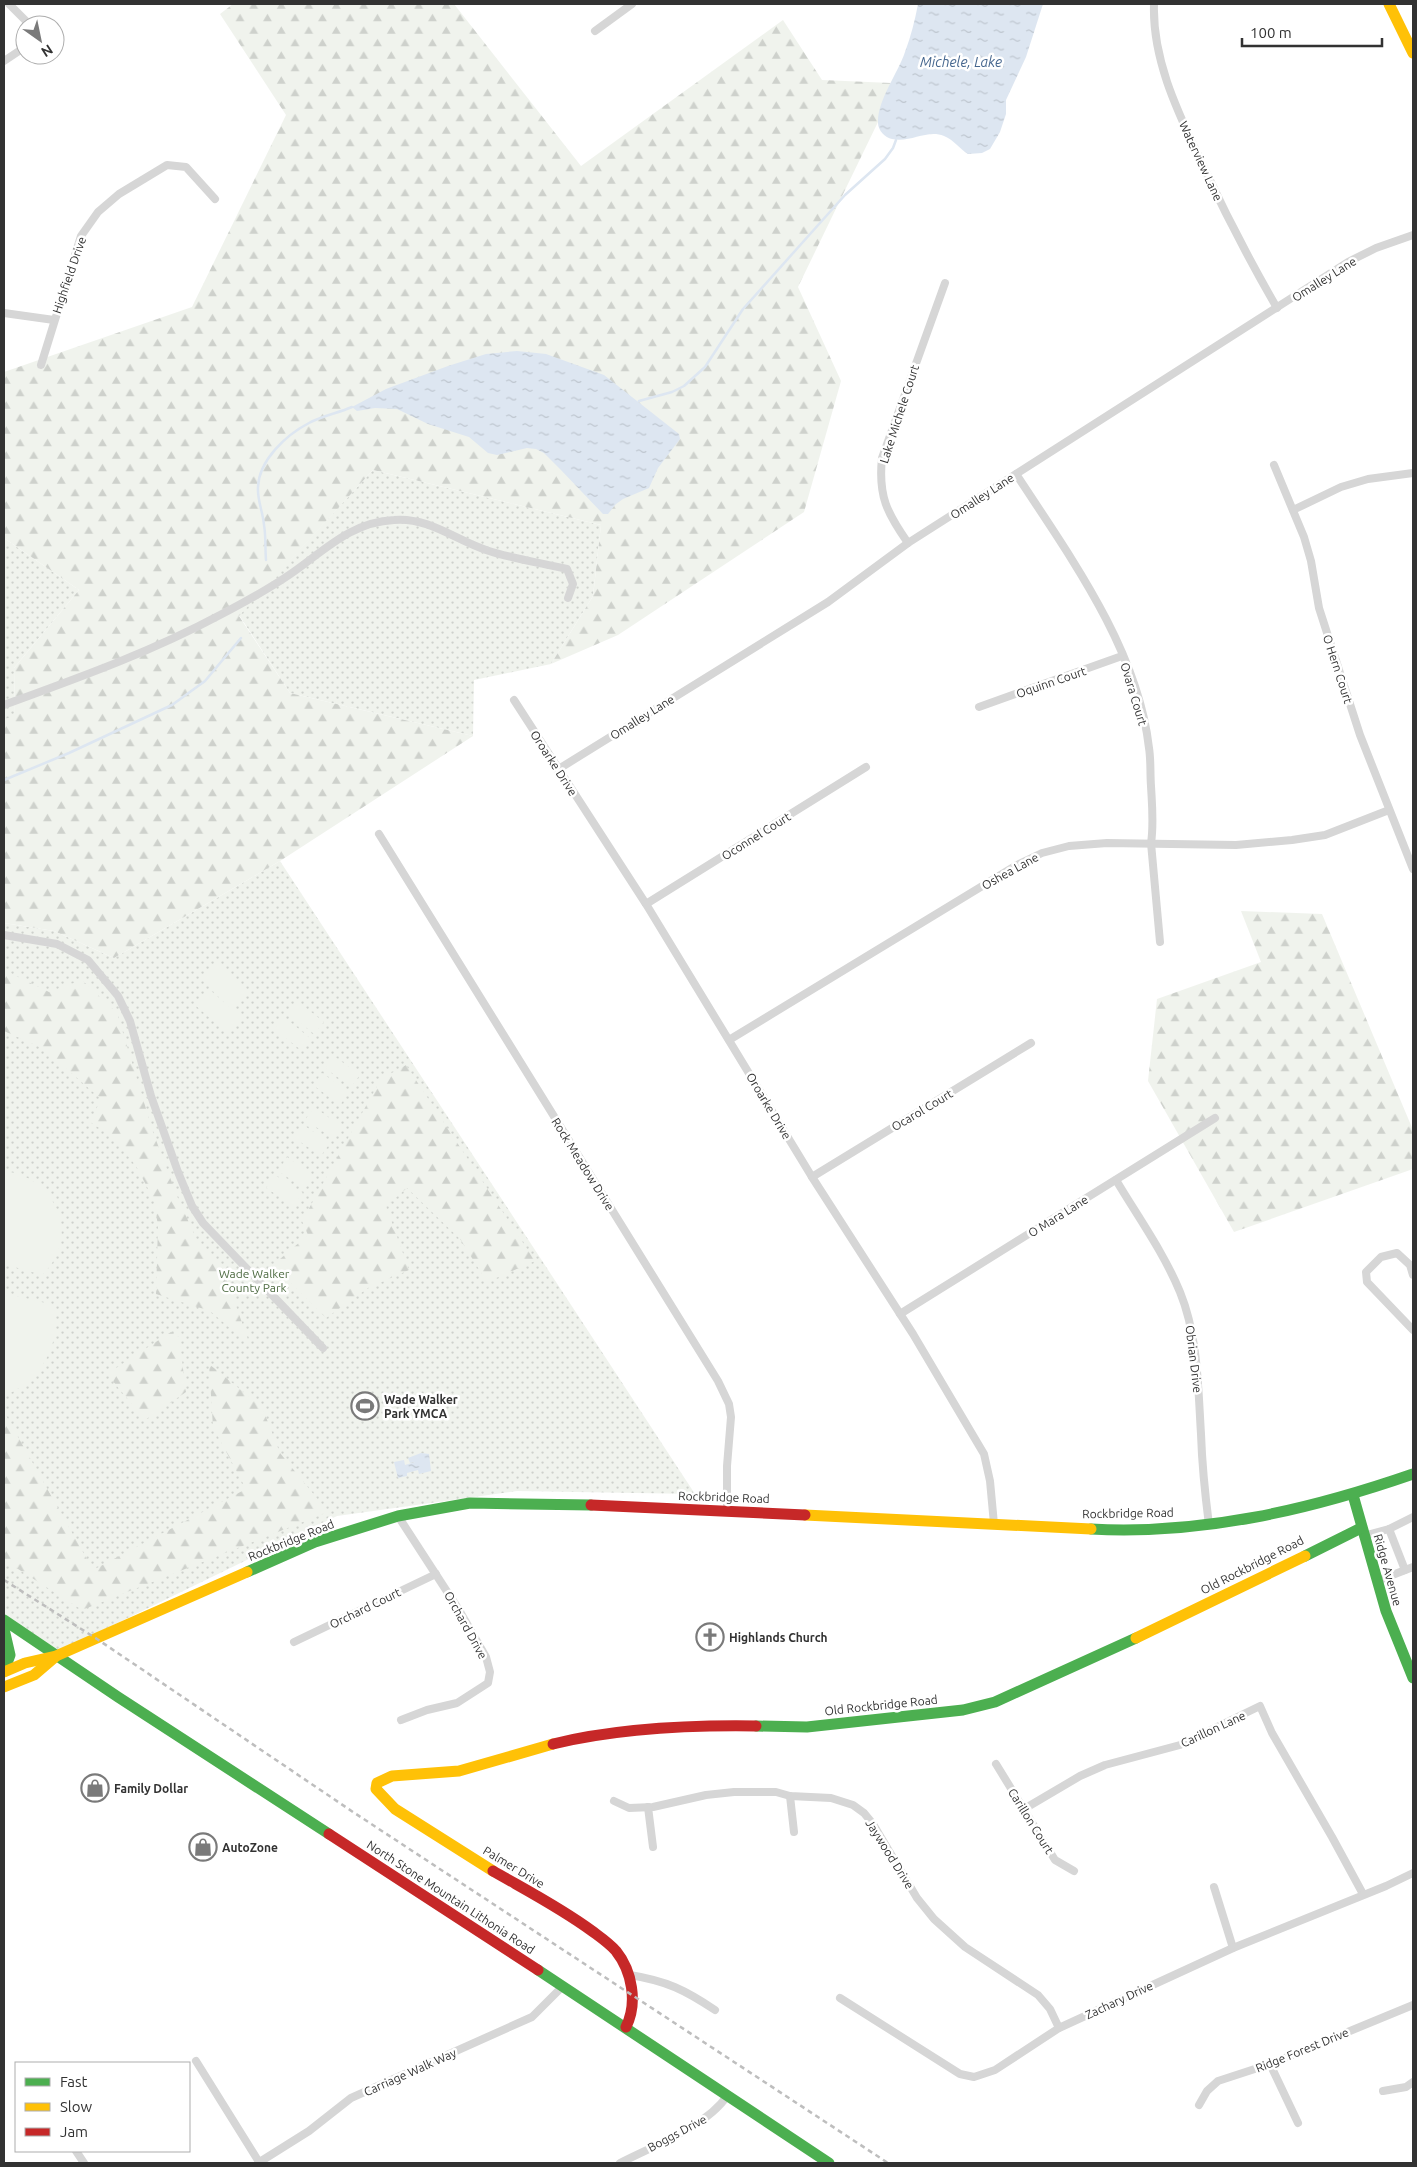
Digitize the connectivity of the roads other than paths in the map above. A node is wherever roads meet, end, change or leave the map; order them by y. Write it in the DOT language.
graph roads {
  1 [pos="8,4"];
  2 [pos="632,4"];
  3 [pos="1154,4"];
  4 [pos="1390,4"];
  5 [pos="20,15"];
  6 [pos="595,31"];
  7 [pos="1413,53"];
  8 [pos="15,54"];
  9 [pos="4,61"];
  10 [pos="215,198"];
  11 [pos="1413,235"];
  12 [pos="945,283"];
  13 [pos="1277,308"];
  14 [pos="4,313"];
  15 [pos="54,320"];
  16 [pos="41,365"];
  17 [pos="1274,465"];
  18 [pos="1413,473"];
  19 [pos="1016,474"];
  20 [pos="1293,510"];
  21 [pos="908,543"];
  22 [pos="568,598"];
  23 [pos="1122,656"];
  24 [pos="514,700"];
  25 [pos="4,705"];
  26 [pos="979,707"];
  27 [pos="866,767"];
  28 [pos="557,770"];
  29 [pos="1389,810"];
  30 [pos="379,834"];
  31 [pos="1151,843"];
  32 [pos="1413,869"];
  33 [pos="646,904"];
  34 [pos="4,935"];
  35 [pos="1160,942"];
  36 [pos="729,1040"];
  37 [pos="1031,1043"];
  38 [pos="1215,1118"];
  39 [pos="812,1177"];
  40 [pos="1116,1180"];
  41 [pos="1413,1275"];
  42 [pos="900,1314"];
  43 [pos="1413,1330"];
  44 [pos="323,1348"];
  45 [pos="1413,1475"];
  46 [pos="1353,1495"];
  47 [pos="727,1511"];
  48 [pos="398,1516"];
  49 [pos="1413,1517"];
  50 [pos="994,1524"];
  51 [pos="1209,1524"];
  52 [pos="1389,1529"];
  53 [pos="1362,1532"];
  54 [pos="1409,1569"];
  55 [pos="436,1574"];
  56 [pos="1377,1580"];
  57 [pos="4,1620"];
  58 [pos="4,1629"];
  59 [pos="294,1642"];
  60 [pos="56,1656"];
  61 [pos="4,1671"];
  62 [pos="1413,1678"];
  63 [pos="4,1687"];
  64 [pos="401,1720"];
  65 [pos="996,1764"];
  66 [pos="376,1789"];
  67 [pos="790,1796"];
  68 [pos="614,1801"];
  69 [pos="648,1808"];
  70 [pos="1024,1809"];
  71 [pos="794,1832"];
  72 [pos="653,1848"];
  73 [pos="1074,1870"];
  74 [pos="1413,1873"];
  75 [pos="1214,1887"];
  76 [pos="1363,1894"];
  77 [pos="1233,1948"];
  78 [pos="630,1975"];
  79 [pos="563,1986"];
  80 [pos="840,1998"];
  81 [pos="1413,2005"];
  82 [pos="715,2010"];
  83 [pos="626,2027"];
  84 [pos="1059,2028"];
  85 [pos="196,2061"];
  86 [pos="1270,2064"];
  87 [pos="1413,2082"];
  88 [pos="1384,2091"];
  89 [pos="727,2096"];
  90 [pos="1199,2105"];
  91 [pos="1298,2123"];
  92 [pos="77,2152"];
  93 [pos="84,2163"];
  94 [pos="259,2163"];
  95 [pos="620,2163"];
  96 [pos="829,2163"];
  1 -- 5 [label="street"];
  2 -- 6 [label="street"];
  3 -- 13 [label="street, Waterview Lane"];
  4 -- 7 [label="main road"];
  8 -- 9 [label="street"];
  10 -- 15 [label="street, Highfield Drive"];
  11 -- 13 [label="street, Omalley Lane"];
  12 -- 21 [label="street, Lake Michele Court"];
  13 -- 19 [label="street, Omalley Lane"];
  14 -- 15 [label="street"];
  15 -- 16 [label="street, Highfield Drive"];
  17 -- 20 [label="street, O Hern Court"];
  18 -- 20 [label="street"];
  19 -- 21 [label="street, Omalley Lane"];
  19 -- 23 [label="street, Ovara Court"];
  20 -- 29 [label="street, O Hern Court"];
  21 -- 28 [label="street, Omalley Lane"];
  22 -- 25 [label="street"];
  23 -- 26 [label="street, Oquinn Court"];
  23 -- 31 [label="street, Ovara Court"];
  24 -- 28 [label="street, Oroarke Drive"];
  27 -- 33 [label="street, Oconnel Court"];
  28 -- 33 [label="street, Oroarke Drive"];
  29 -- 31 [label="street, Oshea Lane"];
  29 -- 32 [label="street, O Hern Court"];
  30 -- 47 [label="street, Rock Meadow Drive"];
  31 -- 35 [label="street, Ovara Court"];
  31 -- 36 [label="street, Oshea Lane"];
  33 -- 36 [label="street, Oroarke Drive"];
  34 -- 44 [label="street"];
  36 -- 39 [label="street, Oroarke Drive"];
  37 -- 39 [label="street, Ocarol Court"];
  38 -- 40 [label="street, O Mara Lane"];
  39 -- 42 [label="street, Oroarke Drive"];
  40 -- 42 [label="street, O Mara Lane"];
  40 -- 51 [label="street, Obrian Drive"];
  41 -- 43 [label="street"];
  42 -- 50 [label="street, Oroarke Drive"];
  45 -- 46 [label="main road, Rockbridge Road"];
  46 -- 51 [label="main road, Rockbridge Road"];
  46 -- 53 [label="main road, Ridge Avenue"];
  47 -- 48 [label="main road, Rockbridge Road"];
  47 -- 50 [label="main road, Rockbridge Road"];
  48 -- 55 [label="street, Orchard Drive"];
  48 -- 60 [label="main road, Rockbridge Road"];
  49 -- 52 [label="street"];
  50 -- 51 [label="main road, Rockbridge Road"];
  52 -- 53 [label="street"];
  52 -- 54 [label="street"];
  53 -- 56 [label="main road, Ridge Avenue"];
  53 -- 66 [label="main road, Old Rockbridge Road"];
  54 -- 56 [label="street"];
  55 -- 59 [label="street, Orchard Court"];
  55 -- 64 [label="street, Orchard Drive"];
  56 -- 62 [label="main road, Ridge Avenue"];
  57 -- 60 [label="main road, North Stone Mountain Lithonia Road"];
  58 -- 61 [label="main road"];
  60 -- 61 [label="main road, Rockbridge Road"];
  60 -- 63 [label="main road, Rockbridge Road"];
  60 -- 79 [label="main road, North Stone Mountain Lithonia Road"];
  65 -- 70 [label="street, Carillon Court"];
  66 -- 78 [label="main road, Palmer Drive"];
  67 -- 69 [label="street, Jaywood Drive"];
  67 -- 71 [label="street"];
  67 -- 84 [label="street, Jaywood Drive"];
  68 -- 69 [label="street, Jaywood Drive"];
  69 -- 72 [label="street"];
  70 -- 73 [label="street, Carillon Court"];
  70 -- 76 [label="street, Carillon Lane"];
  74 -- 76 [label="street, Zachary Drive"];
  75 -- 77 [label="street"];
  76 -- 77 [label="street, Zachary Drive"];
  77 -- 84 [label="street, Zachary Drive"];
  78 -- 82 [label="street"];
  78 -- 83 [label="main road, Palmer Drive"];
  79 -- 83 [label="main road, North Stone Mountain Lithonia Road"];
  79 -- 94 [label="street, Carriage Walk Way"];
  80 -- 84 [label="street, Zachary Drive"];
  81 -- 86 [label="street, Ridge Forest Drive"];
  83 -- 89 [label="main road, North Stone Mountain Lithonia Road"];
  85 -- 94 [label="street"];
  86 -- 90 [label="street, Ridge Forest Drive"];
  86 -- 91 [label="street"];
  87 -- 88 [label="street"];
  89 -- 95 [label="street, Boggs Drive"];
  89 -- 96 [label="main road, North Stone Mountain Lithonia Road"];
  92 -- 93 [label="street"];
}
